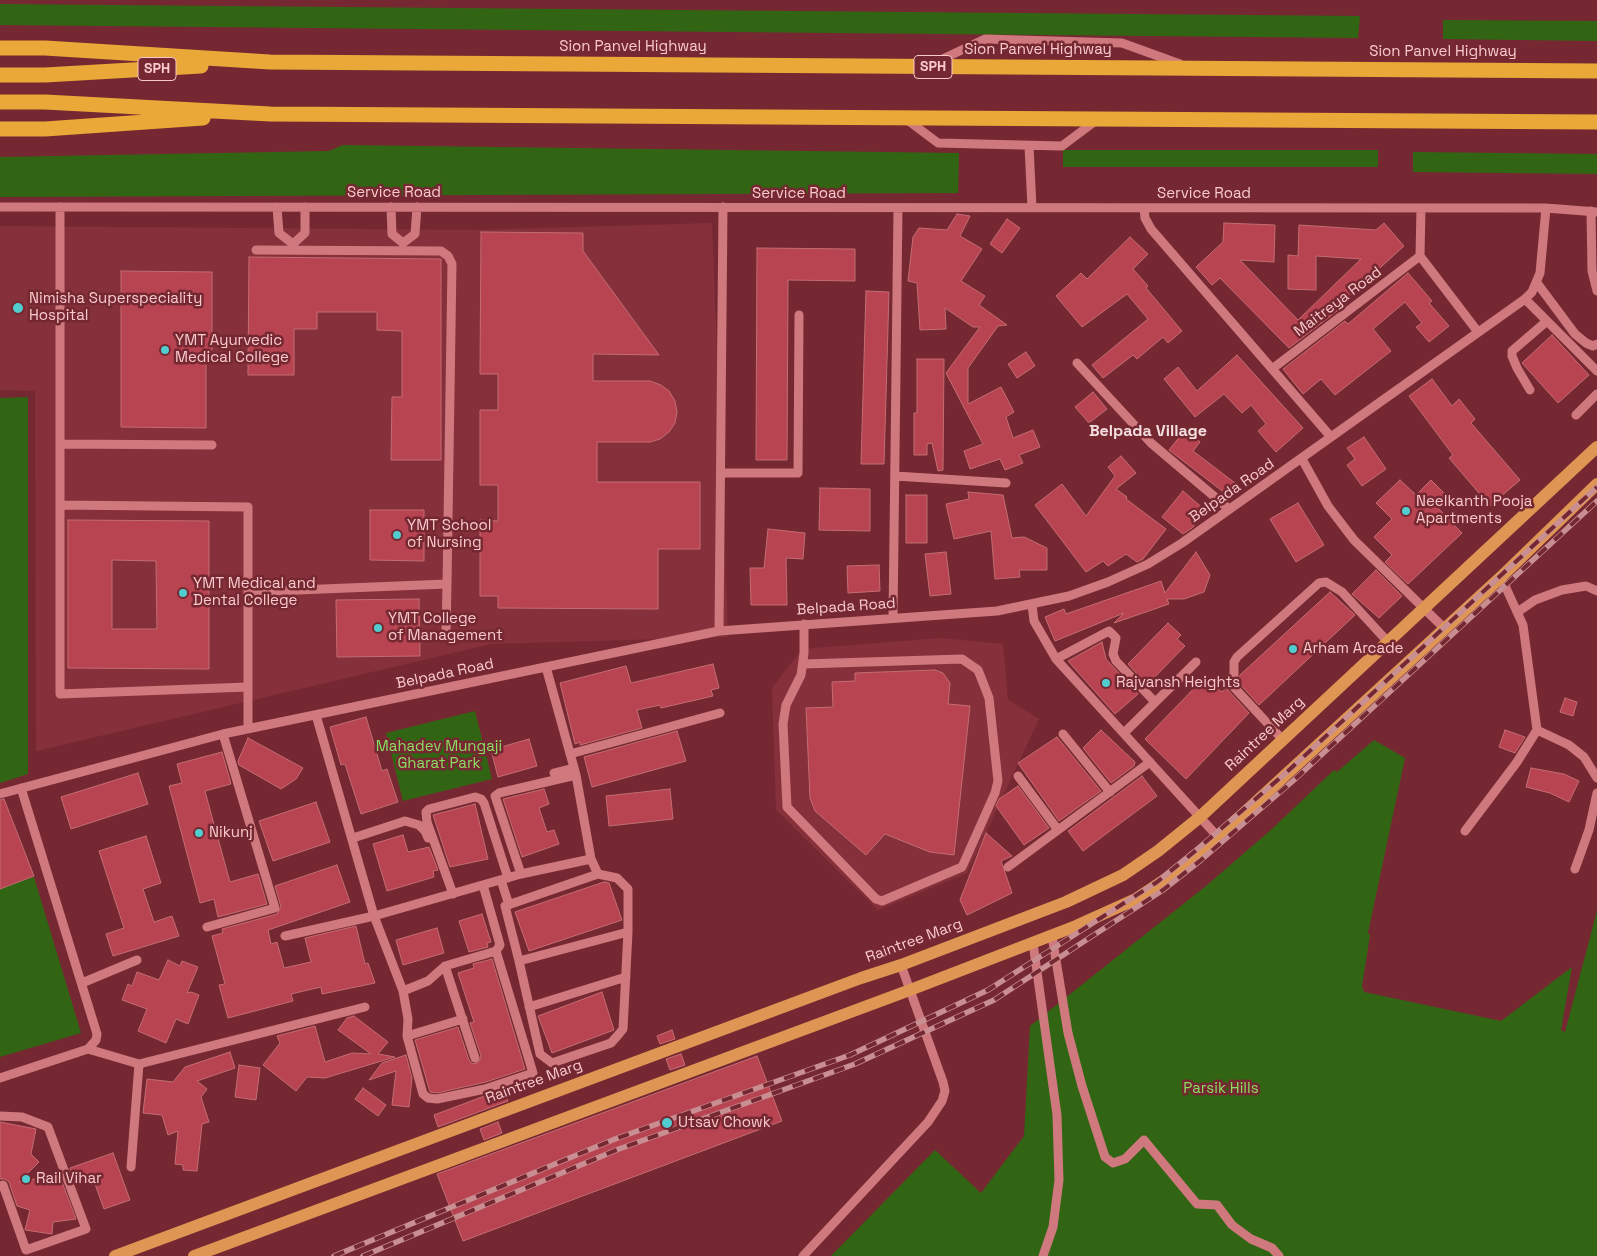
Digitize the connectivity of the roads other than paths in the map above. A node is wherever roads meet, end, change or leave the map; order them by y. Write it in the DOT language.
graph roads {
  1 [pos="0,48"];
  2 [pos="270,62"];
  3 [pos="927,66"];
  4 [pos="1192,68"];
  5 [pos="1597,71"];
  6 [pos="0,75"];
  7 [pos="0,102"];
  8 [pos="270,114"];
  9 [pos="905,118"];
  10 [pos="1098,119"];
  11 [pos="1597,122"];
  12 [pos="0,129"];
  13 [pos="1029,146"];
  14 [pos="0,207"];
  15 [pos="60,207"];
  16 [pos="277,207"];
  17 [pos="304,207"];
  18 [pos="391,207"];
  19 [pos="417,207"];
  20 [pos="723,207"];
  21 [pos="898,208"];
  22 [pos="1032,208"];
  23 [pos="1144,208"];
  24 [pos="1421,208"];
  25 [pos="1546,208"];
  26 [pos="1594,211"];
  27 [pos="293,247"];
  28 [pos="403,247"];
  29 [pos="256,250"];
  30 [pos="1420,256"];
  31 [pos="1537,283"];
  32 [pos="1597,291"];
  33 [pos="1525,299"];
  34 [pos="799,315"];
  35 [pos="1547,322"];
  36 [pos="1478,332"];
  37 [pos="1597,344"];
  38 [pos="1077,363"];
  39 [pos="1272,369"];
  40 [pos="1597,371"];
  41 [pos="1530,390"];
  42 [pos="1597,394"];
  43 [pos="1576,415"];
  44 [pos="1331,437"];
  45 [pos="60,444"];
  46 [pos="212,445"];
  47 [pos="1597,447"];
  48 [pos="1302,459"];
  49 [pos="720,473"];
  50 [pos="895,476"];
  51 [pos="1006,483"];
  52 [pos="1597,484"];
  53 [pos="60,505"];
  54 [pos="1229,509"];
  55 [pos="1501,577"];
  56 [pos="447,584"];
  57 [pos="1597,591"];
  58 [pos="248,592"];
  59 [pos="1032,605"];
  60 [pos="1424,608"];
  61 [pos="1519,611"];
  62 [pos="893,618"];
  63 [pos="804,624"];
  64 [pos="1444,628"];
  65 [pos="719,631"];
  66 [pos="446,632"];
  67 [pos="1388,642"];
  68 [pos="1056,660"];
  69 [pos="1196,662"];
  70 [pos="804,664"];
  71 [pos="546,667"];
  72 [pos="248,687"];
  73 [pos="1155,702"];
  74 [pos="720,713"];
  75 [pos="316,715"];
  76 [pos="248,729"];
  77 [pos="1537,730"];
  78 [pos="223,734"];
  79 [pos="1063,734"];
  80 [pos="1124,734"];
  81 [pos="1283,740"];
  82 [pos="570,754"];
  83 [pos="1150,762"];
  84 [pos="575,771"];
  85 [pos="554,772"];
  86 [pos="1018,776"];
  87 [pos="1597,778"];
  88 [pos="21,788"];
  89 [pos="1110,792"];
  90 [pos="1597,793"];
  91 [pos="0,794"];
  92 [pos="1200,817"];
  93 [pos="1058,830"];
  94 [pos="1465,831"];
  95 [pos="1218,837"];
  96 [pos="353,838"];
  97 [pos="591,859"];
  98 [pos="1008,868"];
  99 [pos="1575,869"];
  100 [pos="522,874"];
  101 [pos="598,874"];
  102 [pos="505,879"];
  103 [pos="483,885"];
  104 [pos="450,894"];
  105 [pos="509,905"];
  106 [pos="374,916"];
  107 [pos="207,927"];
  108 [pos="628,932"];
  109 [pos="285,936"];
  110 [pos="1052,936"];
  111 [pos="1033,943"];
  112 [pos="496,951"];
  113 [pos="136,960"];
  114 [pos="519,961"];
  115 [pos="901,965"];
  116 [pos="445,966"];
  117 [pos="626,978"];
  118 [pos="82,983"];
  119 [pos="910,990"];
  120 [pos="402,991"];
  121 [pos="365,1006"];
  122 [pos="529,1007"];
  123 [pos="463,1019"];
  124 [pos="407,1036"];
  125 [pos="88,1049"];
  126 [pos="476,1058"];
  127 [pos="139,1064"];
  128 [pos="0,1078"];
  129 [pos="0,1116"];
  130 [pos="131,1167"];
  131 [pos="0,1186"];
  132 [pos="115,1256"];
  133 [pos="194,1256"];
  134 [pos="803,1256"];
  135 [pos="1043,1256"];
  136 [pos="1279,1256"];
  1 -- 2 [label="highway"];
  2 -- 3 [label="highway, Sion Panvel Highway / SPH"];
  2 -- 6 [label="highway, SPH"];
  3 -- 4 [label="highway, Sion Panvel Highway / SPH"];
  3 -- 4 [label="street"];
  4 -- 5 [label="highway, Sion Panvel Highway / SPH"];
  7 -- 8 [label="highway"];
  8 -- 9 [label="highway"];
  8 -- 12 [label="highway"];
  9 -- 10 [label="highway"];
  9 -- 13 [label="street"];
  10 -- 11 [label="highway"];
  10 -- 13 [label="street"];
  13 -- 22 [label="street"];
  14 -- 15 [label="street, Service Road"];
  15 -- 16 [label="street, Service Road"];
  15 -- 45 [label="street"];
  16 -- 17 [label="street, Service Road"];
  16 -- 27 [label="street"];
  17 -- 18 [label="street, Service Road"];
  17 -- 27 [label="street"];
  18 -- 19 [label="street, Service Road"];
  18 -- 28 [label="street"];
  19 -- 20 [label="street, Service Road"];
  19 -- 28 [label="street"];
  20 -- 21 [label="street, Service Road"];
  20 -- 49 [label="street"];
  21 -- 22 [label="street, Service Road"];
  21 -- 50 [label="street"];
  22 -- 23 [label="street, Service Road"];
  23 -- 24 [label="street, Service Road"];
  23 -- 39 [label="street"];
  24 -- 25 [label="street, Service Road"];
  24 -- 30 [label="street"];
  25 -- 26 [label="street, Service Road"];
  25 -- 31 [label="street, Belpada Road"];
  26 -- 32 [label="street"];
  27 -- 28 [label="street"];
  27 -- 29 [label="street"];
  28 -- 56 [label="street"];
  30 -- 36 [label="street"];
  30 -- 39 [label="street, Maitreya Road"];
  31 -- 33 [label="street, Belpada Road"];
  31 -- 37 [label="street"];
  33 -- 35 [label="street"];
  33 -- 36 [label="street, Belpada Road"];
  34 -- 49 [label="street"];
  35 -- 40 [label="street"];
  35 -- 41 [label="street"];
  36 -- 44 [label="street, Belpada Road"];
  38 -- 54 [label="street"];
  39 -- 44 [label="street"];
  42 -- 43 [label="street"];
  44 -- 48 [label="street, Belpada Road"];
  45 -- 46 [label="street"];
  45 -- 53 [label="street"];
  47 -- 60 [label="main road, Raintree Marg"];
  48 -- 54 [label="street, Belpada Road"];
  48 -- 60 [label="street"];
  49 -- 65 [label="street"];
  50 -- 51 [label="street"];
  50 -- 62 [label="street"];
  52 -- 55 [label="main road"];
  53 -- 58 [label="street"];
  53 -- 72 [label="street"];
  54 -- 59 [label="street, Belpada Road"];
  55 -- 61 [label="street"];
  55 -- 64 [label="main road"];
  56 -- 58 [label="street"];
  56 -- 66 [label="street"];
  57 -- 61 [label="street"];
  58 -- 72 [label="street"];
  59 -- 62 [label="street, Belpada Road"];
  59 -- 68 [label="street"];
  60 -- 64 [label="street"];
  60 -- 67 [label="main road, Raintree Marg"];
  61 -- 77 [label="street"];
  62 -- 63 [label="street, Belpada Road"];
  63 -- 65 [label="street, Belpada Road"];
  63 -- 70 [label="street"];
  64 -- 95 [label="main road"];
  65 -- 71 [label="street, Belpada Road"];
  67 -- 81 [label="main road, Raintree Marg"];
  67 -- 81 [label="street"];
  68 -- 73 [label="street"];
  68 -- 80 [label="street"];
  69 -- 73 [label="street"];
  70 -- 70 [label="street"];
  71 -- 75 [label="street, Belpada Road"];
  71 -- 82 [label="street"];
  72 -- 76 [label="street"];
  73 -- 80 [label="street"];
  74 -- 82 [label="street"];
  75 -- 76 [label="street, Belpada Road"];
  75 -- 96 [label="street"];
  76 -- 78 [label="street, Belpada Road"];
  77 -- 87 [label="street"];
  77 -- 94 [label="street"];
  78 -- 88 [label="street, Belpada Road"];
  78 -- 107 [label="street"];
  79 -- 89 [label="street"];
  80 -- 83 [label="street"];
  81 -- 92 [label="main road, Raintree Marg"];
  82 -- 84 [label="street"];
  83 -- 89 [label="street"];
  83 -- 92 [label="street"];
  84 -- 85 [label="street"];
  84 -- 97 [label="street"];
  84 -- 100 [label="street"];
  86 -- 93 [label="street"];
  88 -- 91 [label="street, Belpada Road"];
  88 -- 118 [label="street"];
  89 -- 93 [label="street"];
  90 -- 99 [label="street"];
  92 -- 95 [label="street"];
  92 -- 115 [label="main road, Raintree Marg"];
  93 -- 98 [label="street"];
  95 -- 110 [label="main road"];
  96 -- 104 [label="street"];
  96 -- 106 [label="street"];
  97 -- 100 [label="street"];
  97 -- 101 [label="street"];
  100 -- 102 [label="street"];
  101 -- 105 [label="street"];
  101 -- 108 [label="street"];
  102 -- 103 [label="street"];
  102 -- 104 [label="street"];
  102 -- 105 [label="street"];
  103 -- 104 [label="street"];
  103 -- 112 [label="street"];
  104 -- 106 [label="street"];
  105 -- 114 [label="street"];
  106 -- 109 [label="street"];
  106 -- 120 [label="street"];
  108 -- 114 [label="street"];
  108 -- 117 [label="street"];
  110 -- 111 [label="main road"];
  110 -- 136 [label="street"];
  111 -- 119 [label="main road"];
  111 -- 135 [label="street"];
  112 -- 116 [label="street"];
  112 -- 124 [label="street"];
  113 -- 118 [label="street"];
  114 -- 122 [label="street"];
  115 -- 119 [label="street"];
  115 -- 132 [label="main road, Raintree Marg"];
  116 -- 120 [label="street"];
  116 -- 123 [label="street"];
  117 -- 122 [label="street"];
  117 -- 122 [label="street"];
  118 -- 125 [label="street"];
  119 -- 133 [label="main road"];
  119 -- 134 [label="street"];
  120 -- 124 [label="street"];
  121 -- 127 [label="street"];
  123 -- 124 [label="street"];
  123 -- 126 [label="street"];
  125 -- 127 [label="street"];
  125 -- 128 [label="street"];
  127 -- 130 [label="street"];
  129 -- 131 [label="street"];
}
